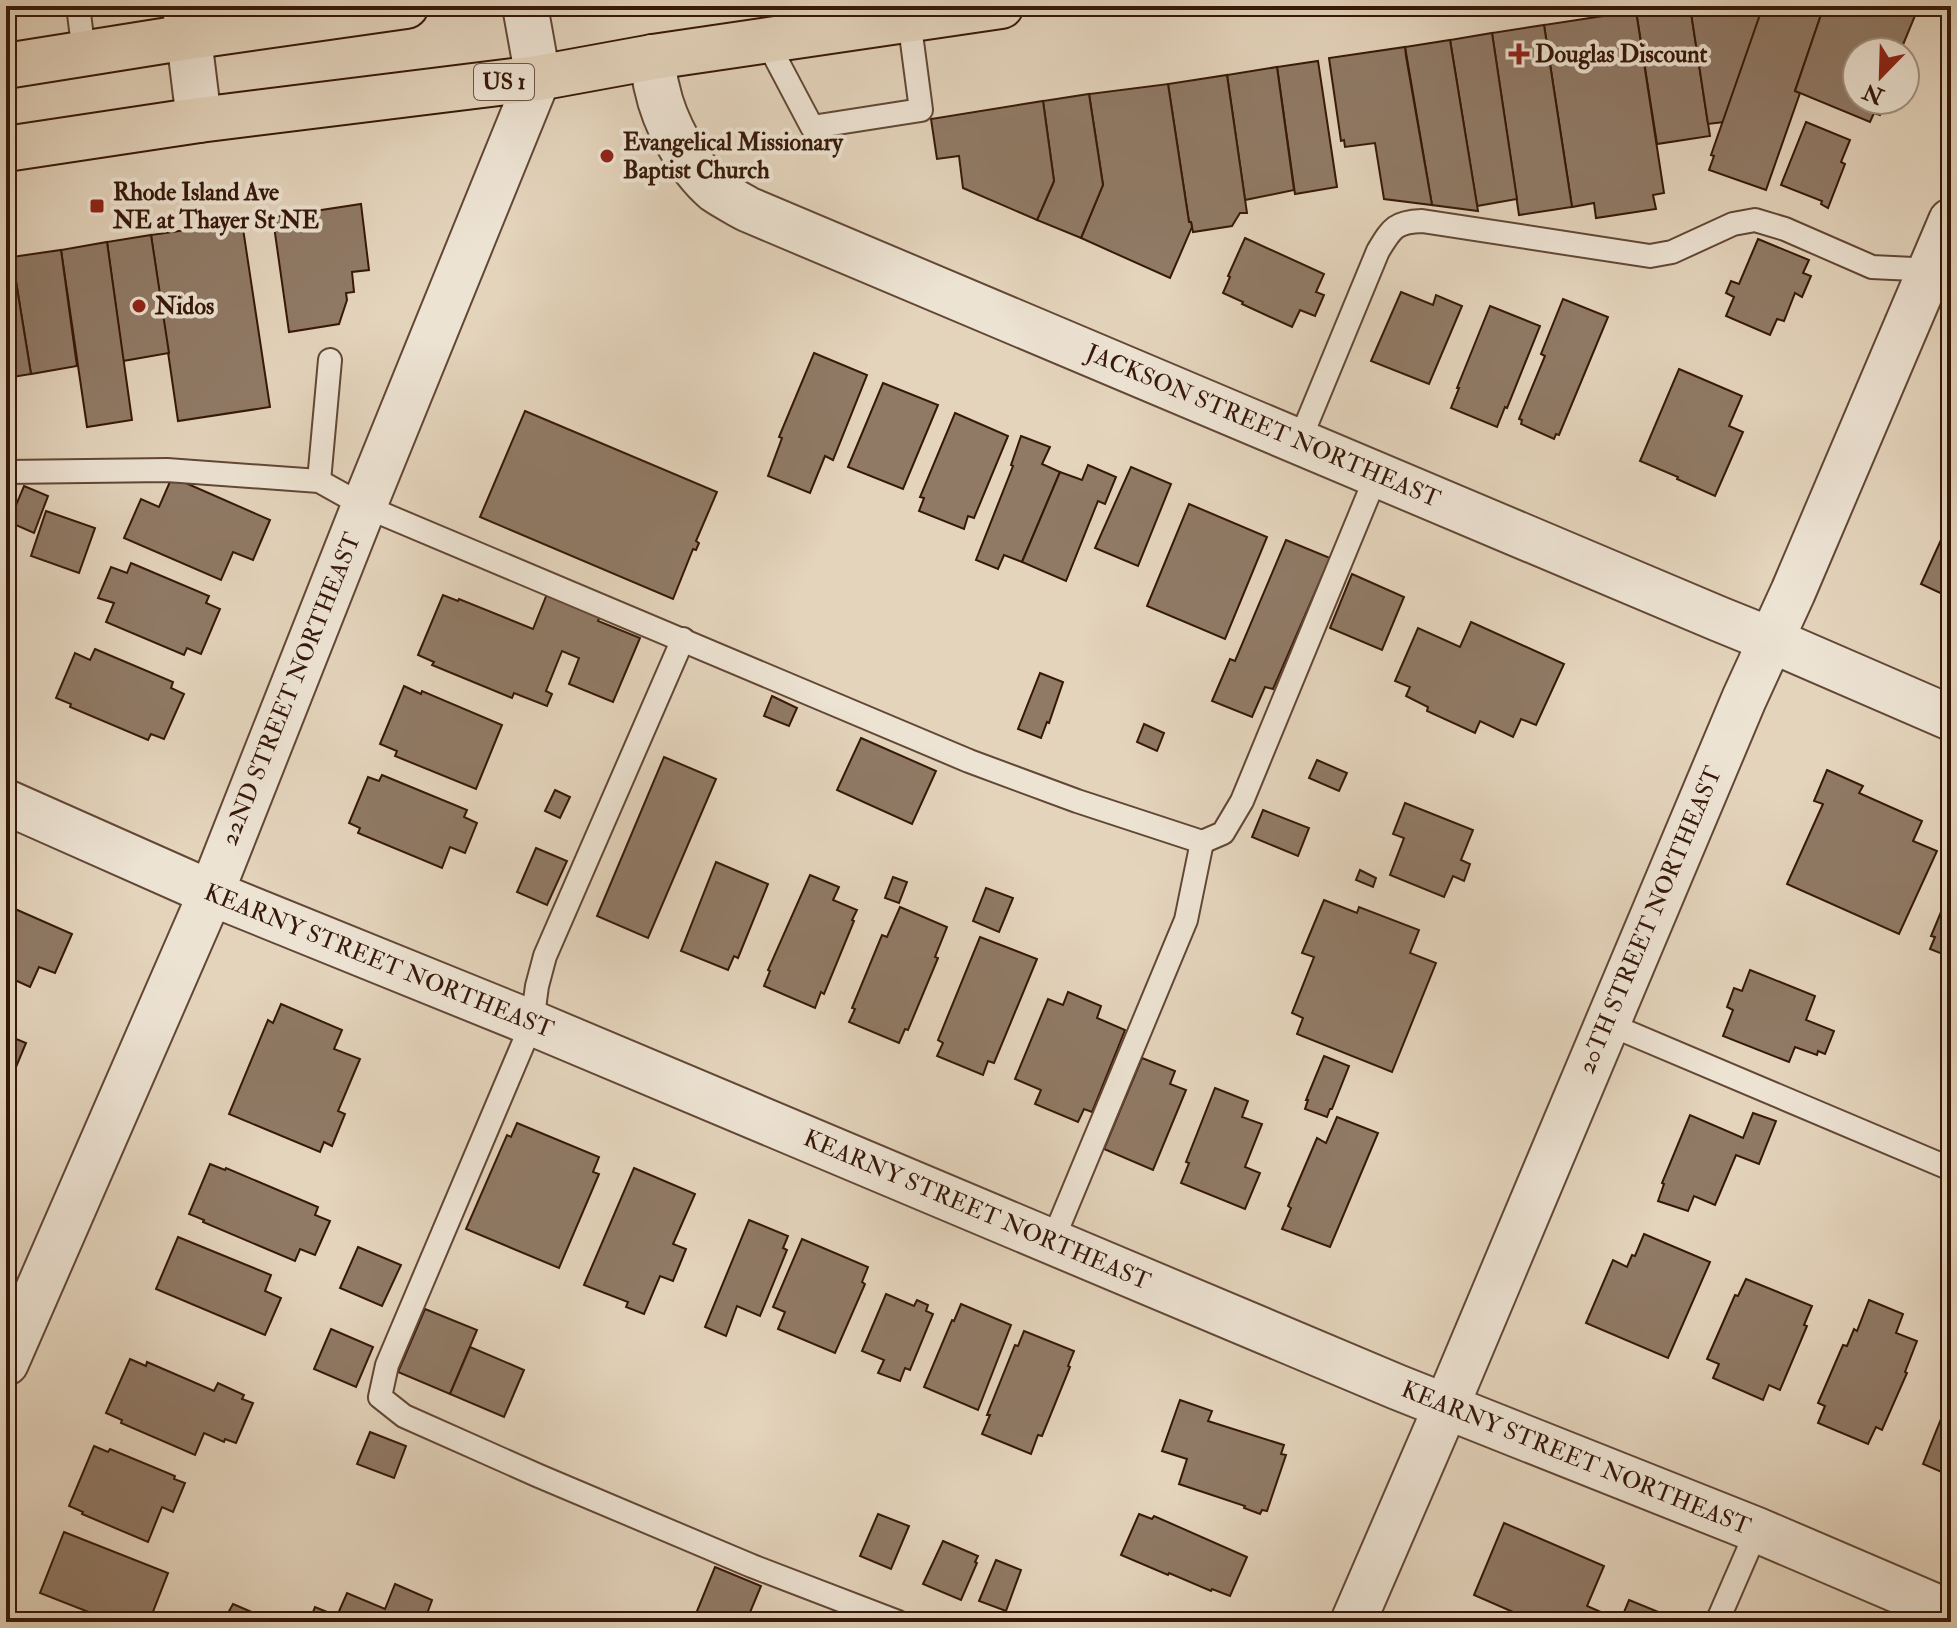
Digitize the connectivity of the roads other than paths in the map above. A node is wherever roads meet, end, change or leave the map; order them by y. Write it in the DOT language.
graph roads {
  1 [pos="78,6"];
  2 [pos="406,6"];
  3 [pos="525,6"];
  4 [pos="1001,6"];
  5 [pos="909,19"];
  6 [pos="187,21"];
  7 [pos="766,40"];
  8 [pos="84,53"];
  9 [pos="653,57"];
  10 [pos="6,66"];
  11 [pos="538,78"];
  12 [pos="199,120"];
  13 [pos="6,149"];
  14 [pos="1951,221"];
  15 [pos="1941,272"];
  16 [pos="330,360"];
  17 [pos="1299,442"];
  18 [pos="6,472"];
  19 [pos="1377,474"];
  20 [pos="319,481"];
  21 [pos="364,506"];
  22 [pos="683,639"];
  23 [pos="1771,640"];
  24 [pos="1951,718"];
  25 [pos="6,802"];
  26 [pos="1202,842"];
  27 [pos="211,893"];
  28 [pos="532,1023"];
  29 [pos="1606,1023"];
  30 [pos="1951,1169"];
  31 [pos="1052,1242"];
  32 [pos="6,1363"];
  33 [pos="1446,1407"];
  34 [pos="1757,1530"];
  35 [pos="1951,1613"];
  36 [pos="898,1622"];
  37 [pos="1353,1622"];
  38 [pos="1717,1622"];
  1 -- 8 [label="lane"];
  2 -- 6 [label="main road"];
  3 -- 11 [label="street"];
  4 -- 5 [label="main road, US 1"];
  5 -- 7 [label="main road, US 1"];
  5 -- 7 [label="lane"];
  6 -- 8 [label="main road"];
  6 -- 12 [label="street"];
  7 -- 9 [label="main road, US 1"];
  8 -- 10 [label="main road"];
  9 -- 11 [label="main road, US 1"];
  9 -- 17 [label="street, JACKSON STREET NORTHEAST"];
  11 -- 12 [label="main road, US 1"];
  11 -- 21 [label="street, 22ND STREET NORTHEAST"];
  12 -- 13 [label="main road, US 1"];
  14 -- 15 [label="street, 20TH STREET NORTHEAST"];
  15 -- 17 [label="lane"];
  15 -- 23 [label="street, 20TH STREET NORTHEAST"];
  16 -- 20 [label="lane"];
  17 -- 19 [label="street, JACKSON STREET NORTHEAST"];
  18 -- 20 [label="lane"];
  19 -- 23 [label="street, JACKSON STREET NORTHEAST"];
  19 -- 26 [label="lane"];
  20 -- 21 [label="lane"];
  21 -- 22 [label="lane"];
  21 -- 27 [label="street, 22ND STREET NORTHEAST"];
  22 -- 26 [label="lane"];
  22 -- 28 [label="lane"];
  23 -- 24 [label="street, JACKSON STREET NORTHEAST"];
  23 -- 29 [label="street, 20TH STREET NORTHEAST"];
  25 -- 27 [label="street, KEARNY STREET NORTHEAST"];
  26 -- 31 [label="lane"];
  27 -- 28 [label="street, KEARNY STREET NORTHEAST"];
  27 -- 32 [label="street, 22ND STREET NORTHEAST"];
  28 -- 31 [label="street, KEARNY STREET NORTHEAST"];
  28 -- 36 [label="lane"];
  29 -- 30 [label="lane"];
  29 -- 33 [label="street, 20TH STREET NORTHEAST"];
  31 -- 33 [label="street, KEARNY STREET NORTHEAST"];
  33 -- 34 [label="street, KEARNY STREET NORTHEAST"];
  33 -- 37 [label="street, 20TH STREET NORTHEAST"];
  34 -- 35 [label="street, KEARNY STREET NORTHEAST"];
  34 -- 38 [label="lane"];
}
